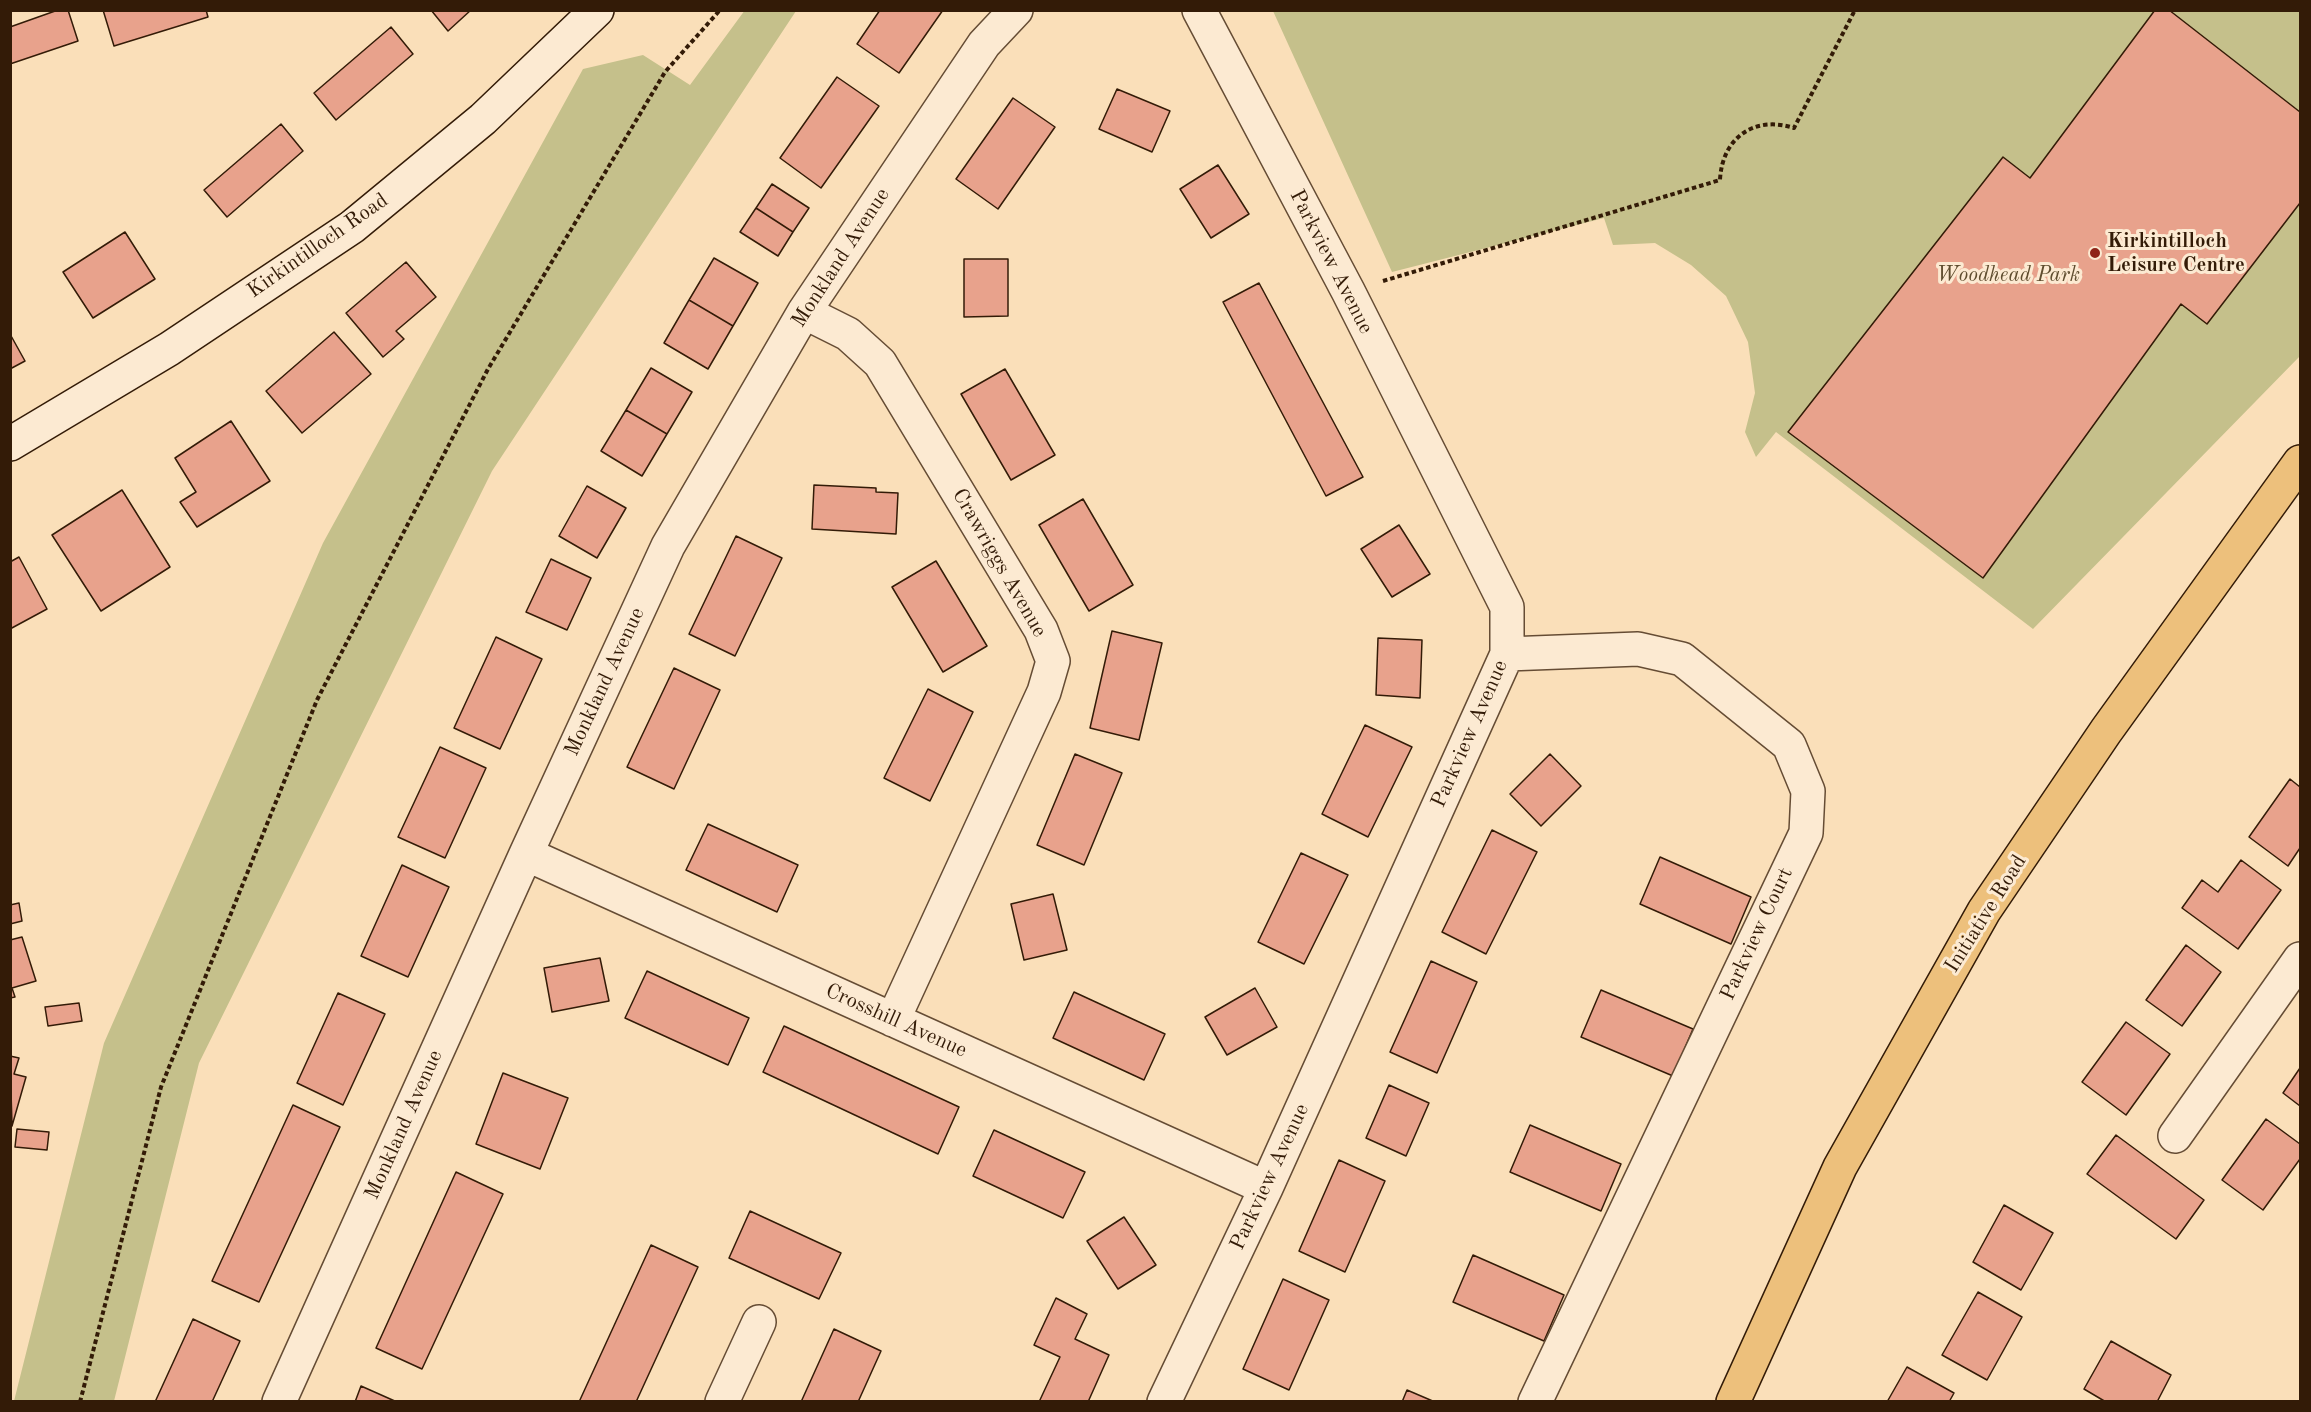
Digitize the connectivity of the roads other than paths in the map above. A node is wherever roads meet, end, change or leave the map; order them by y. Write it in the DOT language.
graph roads {
  1 [pos="597,10"];
  2 [pos="1016,10"];
  3 [pos="1199,10"];
  4 [pos="804,312"];
  5 [pos="10,444"];
  6 [pos="2301,462"];
  7 [pos="1507,654"];
  8 [pos="526,854"];
  9 [pos="2301,959"];
  10 [pos="893,1020"];
  11 [pos="2175,1136"];
  12 [pos="1266,1188"];
  13 [pos="759,1322"];
  14 [pos="279,1401"];
  15 [pos="722,1401"];
  16 [pos="1164,1401"];
  17 [pos="1535,1401"];
  18 [pos="1733,1401"];
  1 -- 5 [label="street, Kirkintilloch Road"];
  2 -- 4 [label="street, Monkland Avenue"];
  3 -- 7 [label="street, Parkview Avenue"];
  4 -- 8 [label="street, Monkland Avenue"];
  4 -- 10 [label="street, Crawriggs Avenue"];
  6 -- 18 [label="main road, Initiative Road"];
  7 -- 12 [label="street, Parkview Avenue"];
  7 -- 17 [label="street, Parkview Court"];
  8 -- 10 [label="street, Crosshill Avenue"];
  8 -- 14 [label="street, Monkland Avenue"];
  9 -- 11 [label="street"];
  10 -- 12 [label="street, Crosshill Avenue"];
  12 -- 16 [label="street, Parkview Avenue"];
  13 -- 15 [label="street"];
}
